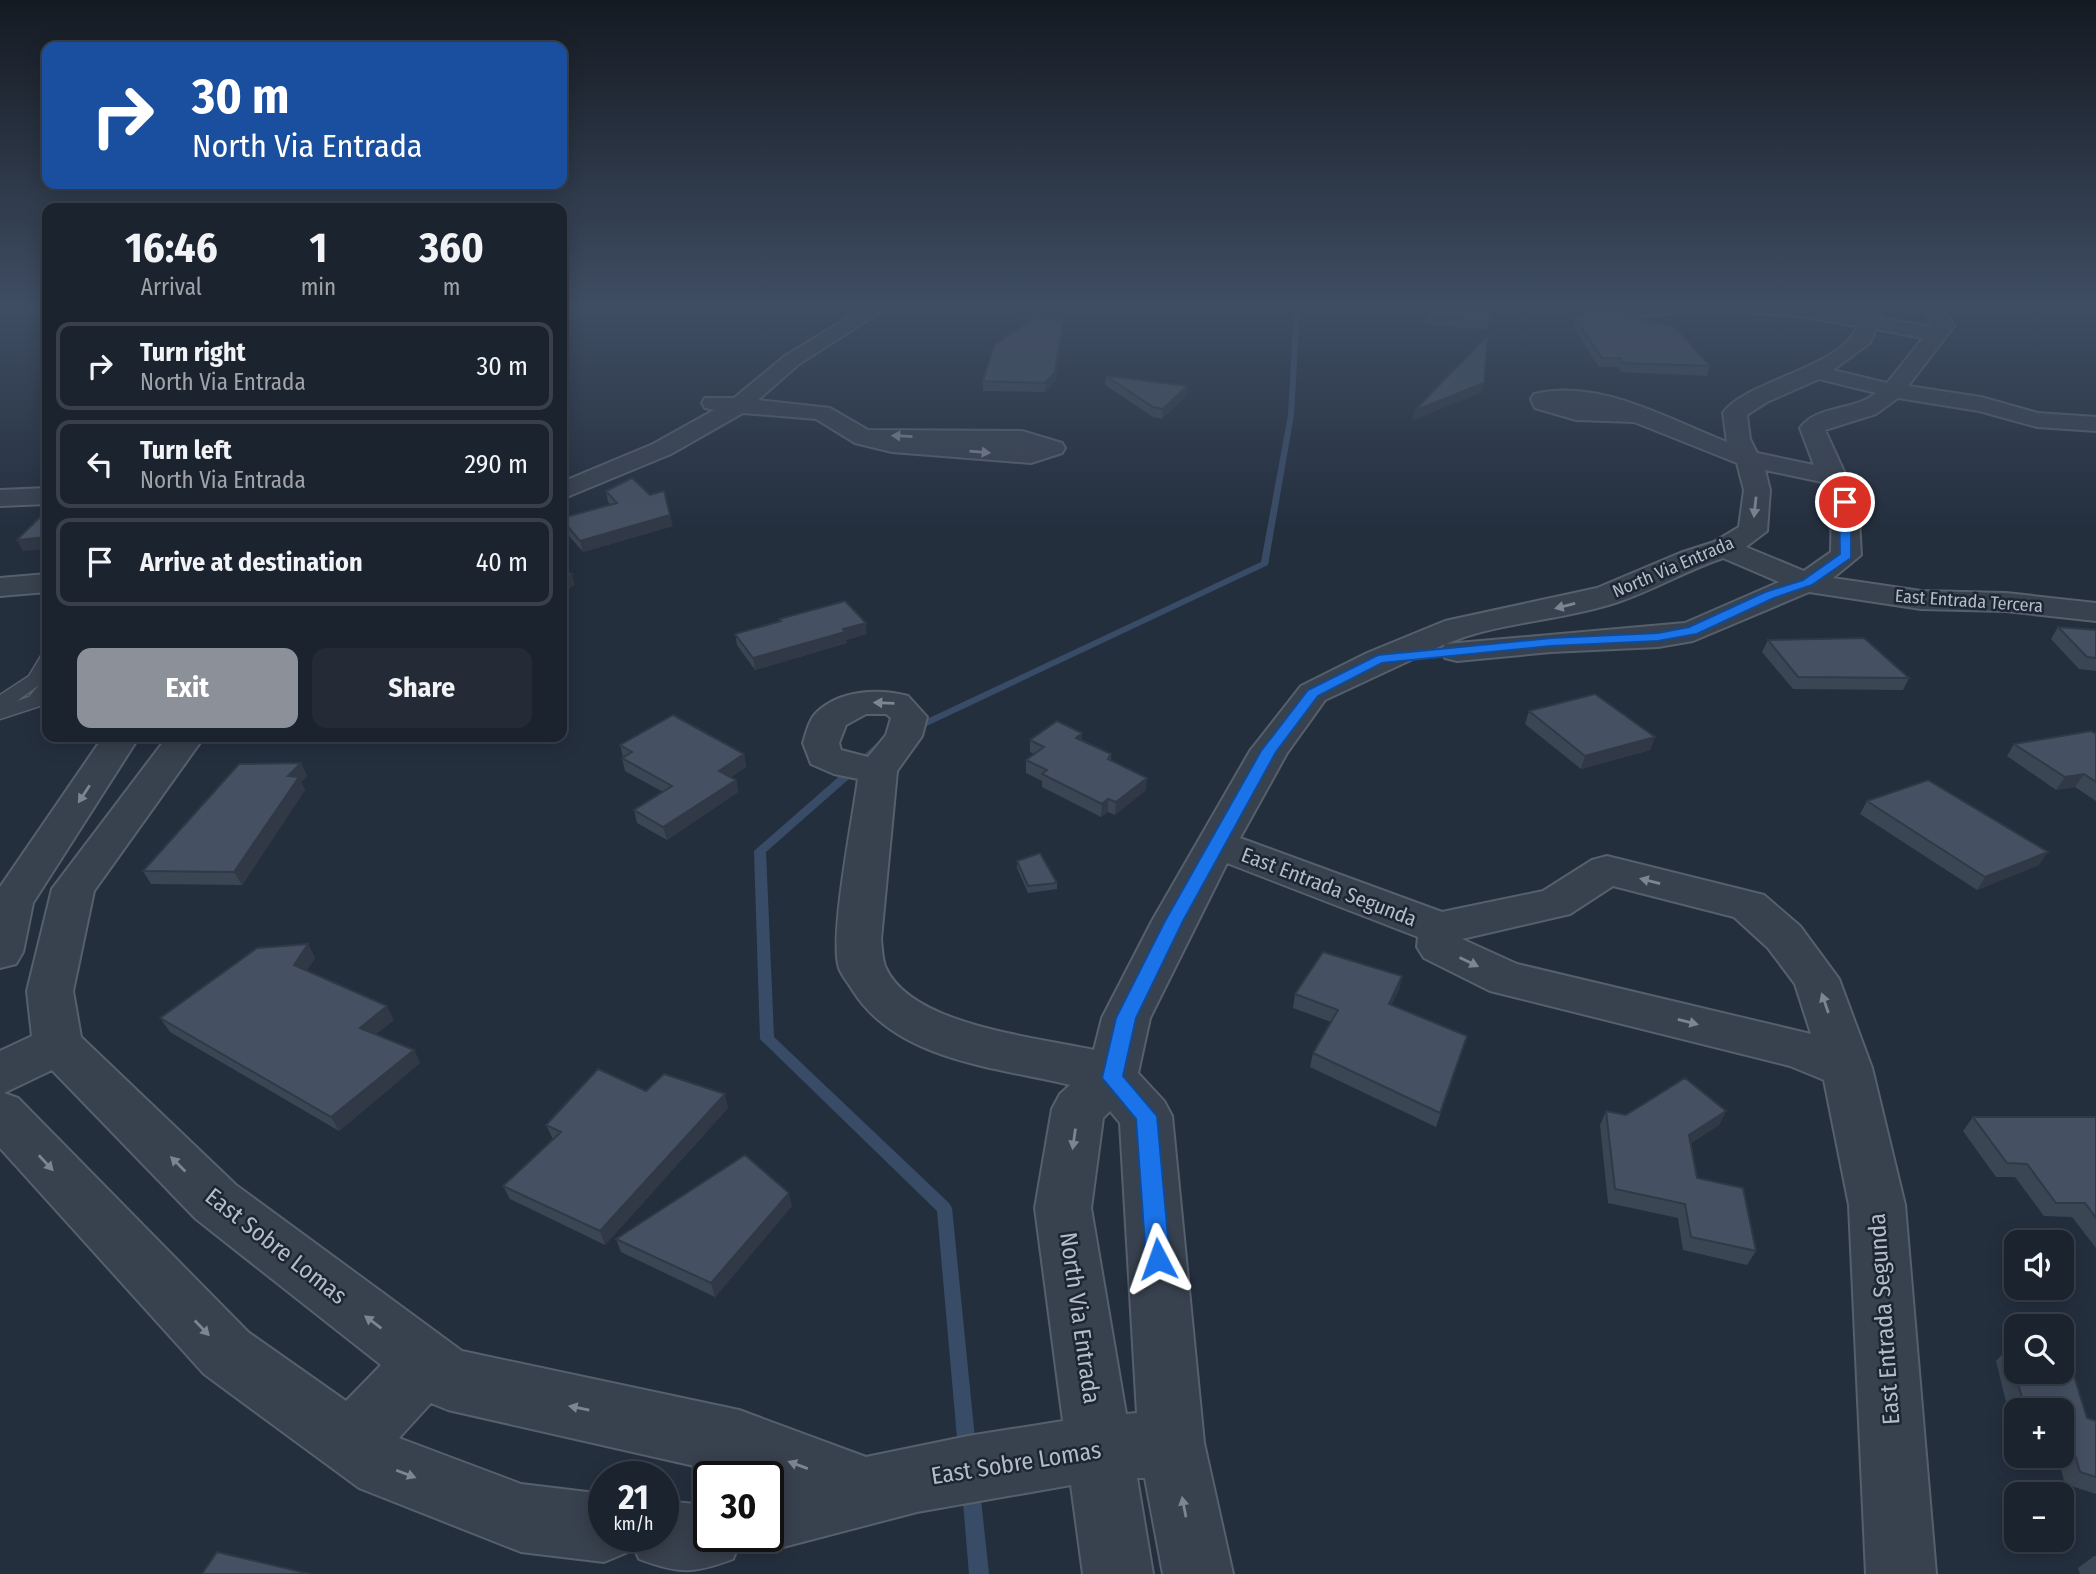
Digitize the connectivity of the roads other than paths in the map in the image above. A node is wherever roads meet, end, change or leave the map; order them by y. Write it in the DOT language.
graph roads {
  1 [pos="738,380"];
  2 [pos="768,380"];
  3 [pos="1797,380"];
  4 [pos="1851,380"];
  5 [pos="1900,380"];
  6 [pos="1894,391"];
  7 [pos="713,403"];
  8 [pos="1981,404"];
  9 [pos="2096,405"];
  10 [pos="738,406"];
  11 [pos="1634,415"];
  12 [pos="2096,424"];
  13 [pos="951,443"];
  14 [pos="1745,458"];
  15 [pos="567,474"];
  16 [pos="1831,476"];
  17 [pos="567,489"];
  18 [pos="42,496"];
  19 [pos="7,500"];
  20 [pos="1724,548"];
  21 [pos="42,583"];
  22 [pos="1807,583"];
  23 [pos="0,587"];
  24 [pos="2096,612"];
  25 [pos="1378,660"];
  26 [pos="42,685"];
  27 [pos="42,687"];
  28 [pos="0,704"];
  29 [pos="0,713"];
  30 [pos="118,742"];
  31 [pos="182,742"];
  32 [pos="878,770"];
  33 [pos="1218,845"];
  34 [pos="1440,929"];
  35 [pos="0,952"];
  36 [pos="58,1045"];
  37 [pos="1847,1068"];
  38 [pos="0,1074"];
  39 [pos="1112,1078"];
  40 [pos="0,1112"];
  41 [pos="426,1363"];
  42 [pos="351,1443"];
  43 [pos="1171,1443"];
  44 [pos="1099,1448"];
  45 [pos="862,1489"];
  46 [pos="784,1512"];
  47 [pos="588,1526"];
  48 [pos="1118,1574"];
  49 [pos="1198,1574"];
  50 [pos="1901,1574"];
  1 -- 7 [label="street"];
  2 -- 10 [label="street"];
  3 -- 14 [label="street, North Via Entrada"];
  4 -- 6 [label="street"];
  5 -- 6 [label="street, North Via Entrada"];
  6 -- 8 [label="street"];
  6 -- 16 [label="street, North Via Entrada"];
  7 -- 10 [label="street"];
  7 -- 15 [label="street"];
  8 -- 9 [label="street"];
  8 -- 12 [label="street"];
  10 -- 13 [label="street"];
  10 -- 17 [label="street"];
  11 -- 14 [label="street"];
  14 -- 16 [label="street"];
  14 -- 20 [label="street, North Via Entrada, one-way"];
  16 -- 22 [label="street, North Via Entrada"];
  18 -- 19 [label="street"];
  20 -- 22 [label="street, East Entrada Tercera"];
  20 -- 25 [label="street, North Via Entrada, one-way"];
  21 -- 23 [label="street"];
  22 -- 24 [label="street, East Entrada Tercera"];
  22 -- 25 [label="street, North Via Entrada"];
  25 -- 33 [label="street, North Via Entrada"];
  26 -- 28 [label="lane"];
  27 -- 29 [label="lane"];
  30 -- 35 [label="street, one-way"];
  31 -- 36 [label="street"];
  32 -- 39 [label="street"];
  33 -- 34 [label="street, East Entrada Segunda"];
  33 -- 39 [label="street, North Via Entrada"];
  34 -- 37 [label="street, East Entrada Segunda, one-way"];
  37 -- 34 [label="street, East Entrada Segunda, one-way"];
  36 -- 38 [label="street"];
  41 -- 36 [label="street, East Sobre Lomas, one-way"];
  37 -- 50 [label="street, East Entrada Segunda"];
  39 -- 43 [label="street"];
  39 -- 44 [label="street, North Via Entrada, one-way"];
  40 -- 42 [label="street, one-way"];
  41 -- 42 [label="street"];
  45 -- 41 [label="street, East Sobre Lomas, one-way"];
  42 -- 47 [label="street, one-way"];
  43 -- 44 [label="street, East Sobre Lomas"];
  49 -- 43 [label="street, one-way"];
  44 -- 45 [label="street, East Sobre Lomas"];
  44 -- 48 [label="street, North Via Entrada"];
  45 -- 46 [label="street, East Sobre Lomas"];
}
